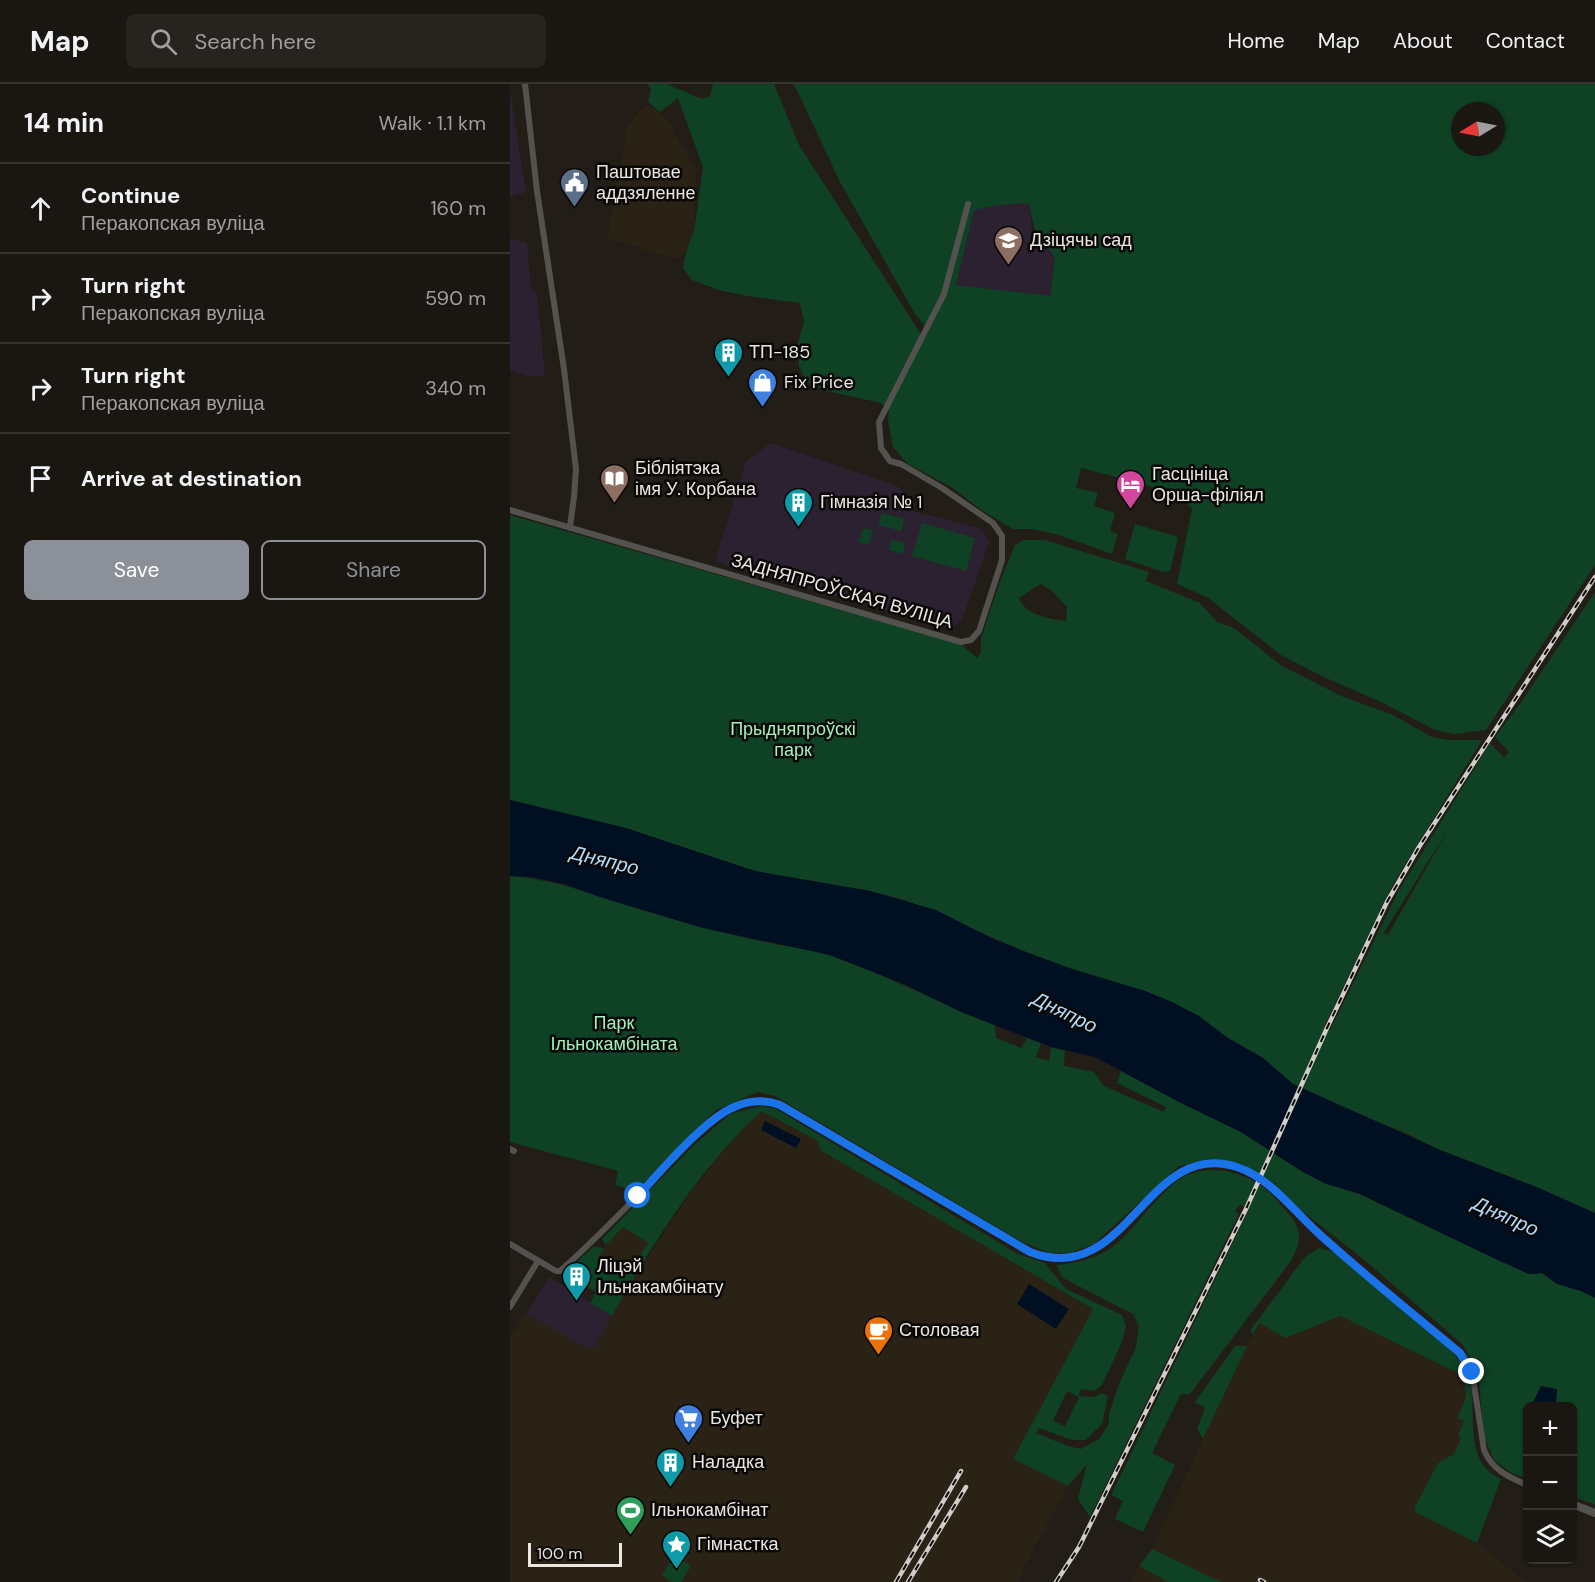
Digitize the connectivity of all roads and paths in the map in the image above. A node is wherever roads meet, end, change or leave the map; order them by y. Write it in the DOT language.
graph roads {
  1 [pos="525,84"];
  2 [pos="968,204"];
  3 [pos="510,510"];
  4 [pos="570,526"];
  5 [pos="510,1244"];
  6 [pos="538,1261"];
  7 [pos="510,1307"];
  8 [pos="1523,1483"];
  9 [pos="1577,1506"];
  10 [pos="1595,1513"];
  1 -- 4 [label="street"];
  2 -- 4 [label="street, ЗАДНЯПРОЎСКАЯ ВУЛІЦА"];
  3 -- 4 [label="street, ЗАДНЯПРОЎСКАЯ ВУЛІЦА"];
  5 -- 6 [label="street"];
  6 -- 7 [label="street"];
  6 -- 8 [label="street"];
  9 -- 10 [label="street"];
}
